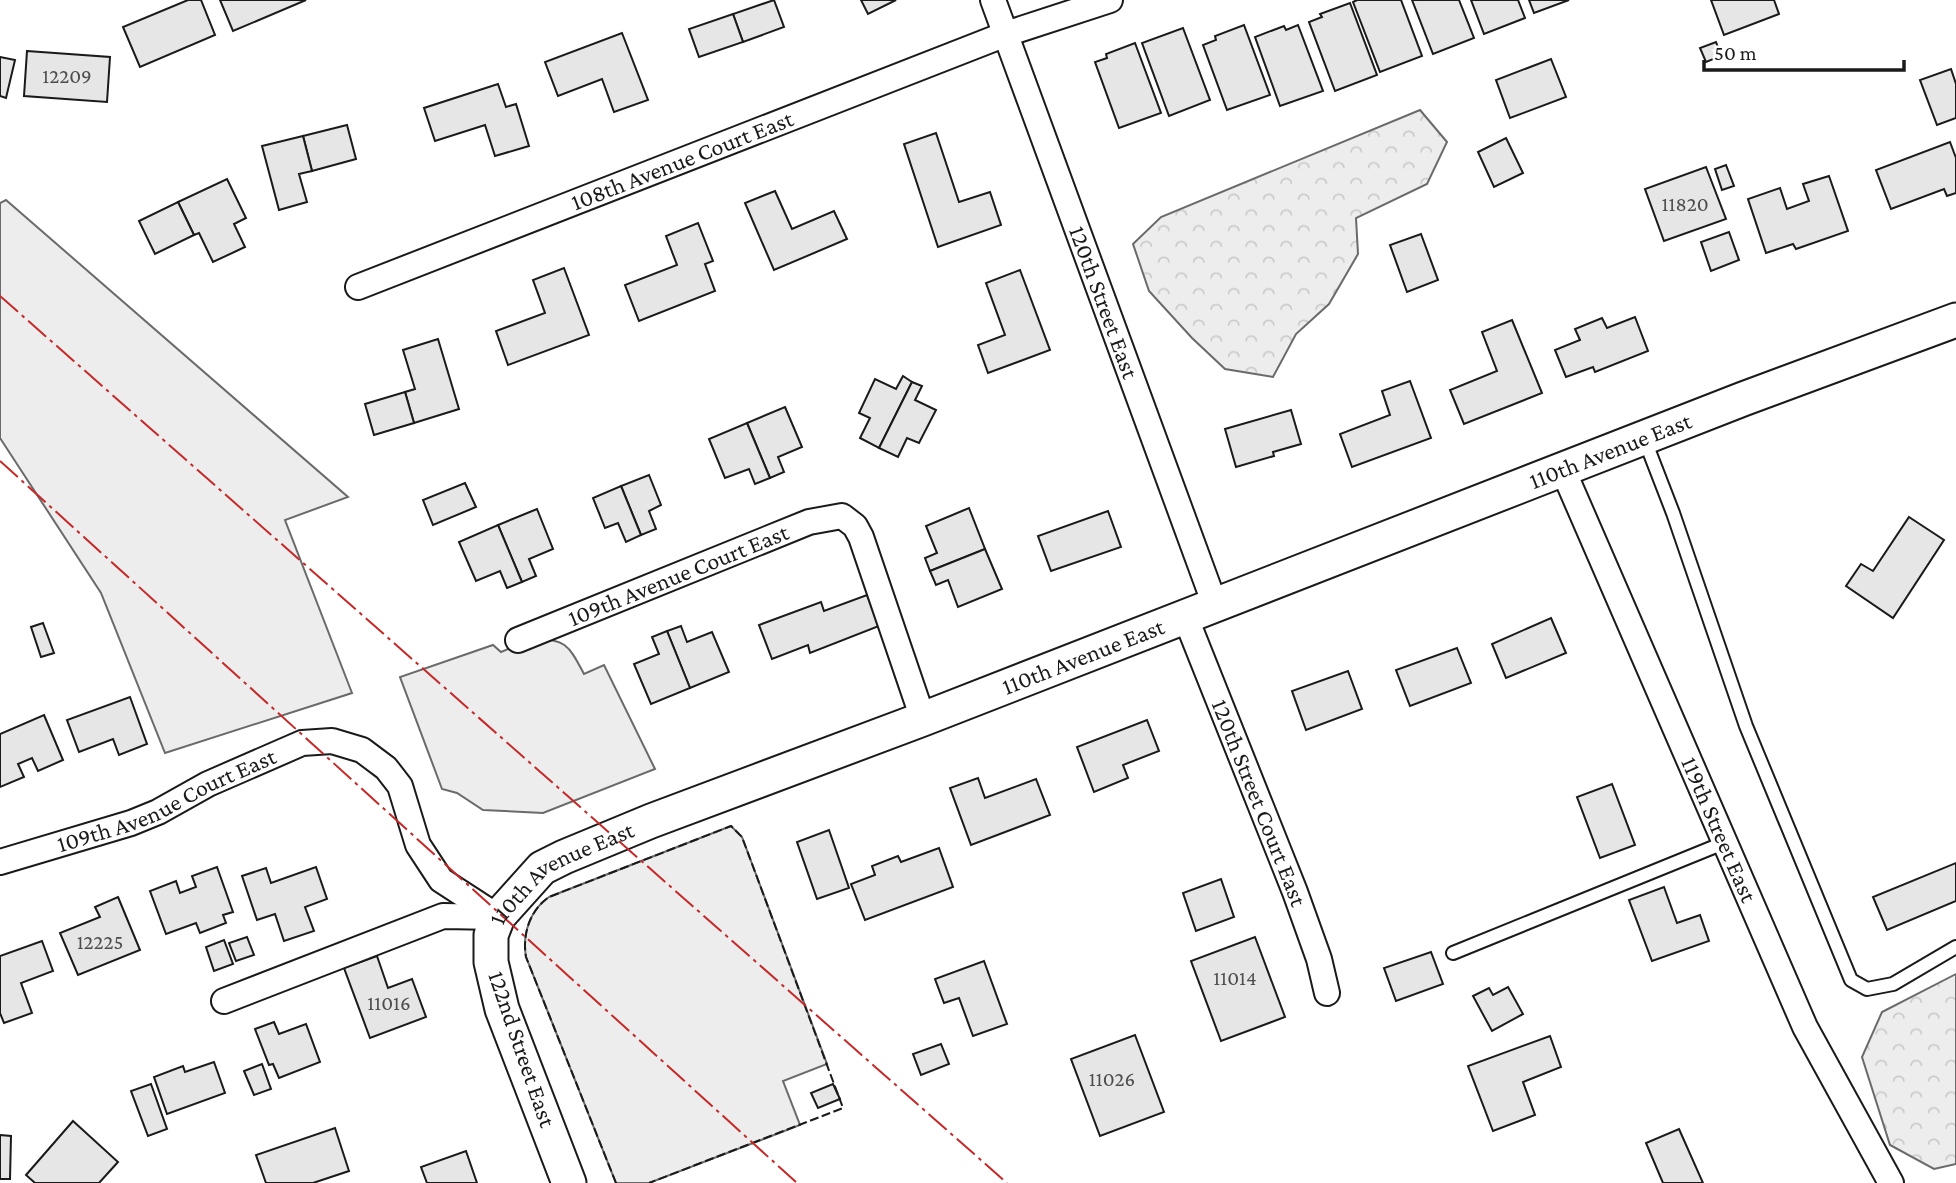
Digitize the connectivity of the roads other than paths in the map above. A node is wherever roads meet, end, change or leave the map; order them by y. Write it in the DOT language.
graph roads {
  1 [pos="993,0"];
  2 [pos="1110,0"];
  3 [pos="1006,34"];
  4 [pos="358,287"];
  5 [pos="1956,320"];
  6 [pos="1644,438"];
  7 [pos="1563,470"];
  8 [pos="1200,610"];
  9 [pos="518,640"];
  10 [pos="923,719"];
  11 [pos="1726,842"];
  12 [pos="0,862"];
  13 [pos="498,917"];
  14 [pos="1956,947"];
  15 [pos="1453,953"];
  16 [pos="1327,993"];
  17 [pos="224,1001"];
  18 [pos="569,1183"];
  19 [pos="1891,1183"];
  1 -- 3 [label="street, 120th Street East"];
  2 -- 3 [label="street, 108th Avenue Court East"];
  3 -- 4 [label="street, 108th Avenue Court East"];
  3 -- 8 [label="street, 120th Street East"];
  5 -- 6 [label="street, 110th Avenue East"];
  6 -- 7 [label="street, 110th Avenue East"];
  6 -- 14 [label="lane"];
  7 -- 8 [label="street, 110th Avenue East"];
  7 -- 11 [label="street, 119th Street East"];
  8 -- 10 [label="street, 110th Avenue East"];
  8 -- 16 [label="street, 120th Street Court East"];
  9 -- 10 [label="street, 109th Avenue Court East"];
  10 -- 13 [label="street, 110th Avenue East"];
  11 -- 15 [label="lane"];
  11 -- 19 [label="street, 119th Street East"];
  12 -- 13 [label="street, 109th Avenue Court East"];
  13 -- 17 [label="street, 110th Avenue East"];
  13 -- 18 [label="street, 122nd Street East"];
}
